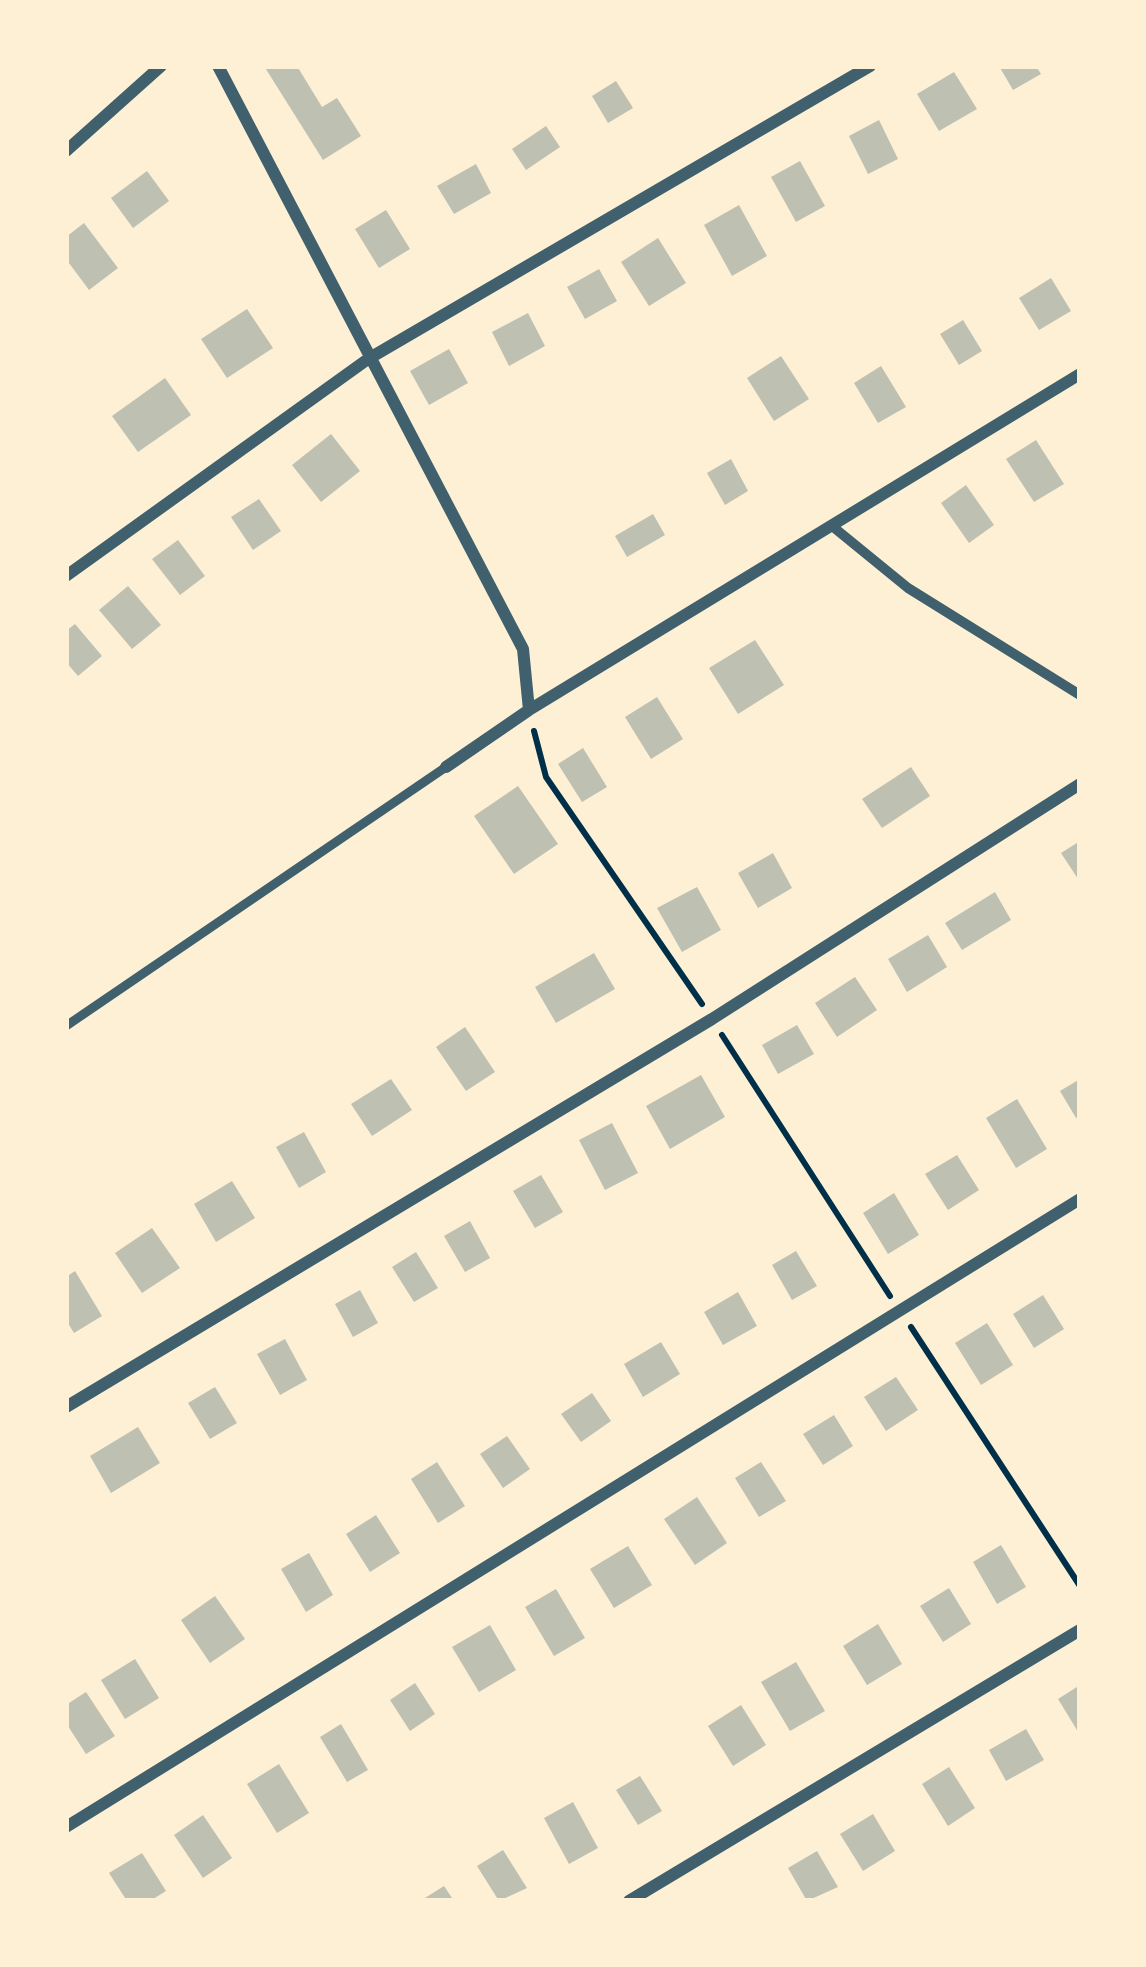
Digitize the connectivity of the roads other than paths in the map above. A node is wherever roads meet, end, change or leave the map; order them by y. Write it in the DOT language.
graph roads {
  1 [pos="161,66"];
  2 [pos="218,66"];
  3 [pos="870,66"];
  4 [pos="66,152"];
  5 [pos="368,359"];
  6 [pos="1080,374"];
  7 [pos="832,526"];
  8 [pos="66,576"];
  9 [pos="1080,695"];
  10 [pos="529,710"];
  11 [pos="446,767"];
  12 [pos="1080,784"];
  13 [pos="66,1026"];
  14 [pos="1080,1199"];
  15 [pos="66,1407"];
  16 [pos="1080,1630"];
  17 [pos="66,1828"];
  18 [pos="629,1901"];
  1 -- 4 [label="street"];
  2 -- 5 [label="street"];
  3 -- 5 [label="street"];
  5 -- 8 [label="street"];
  5 -- 10 [label="street"];
  6 -- 7 [label="street"];
  7 -- 9 [label="street"];
  7 -- 10 [label="street"];
  10 -- 11 [label="street"];
  11 -- 13 [label="lane"];
  12 -- 15 [label="street"];
  14 -- 17 [label="street"];
  16 -- 18 [label="street"];
}
